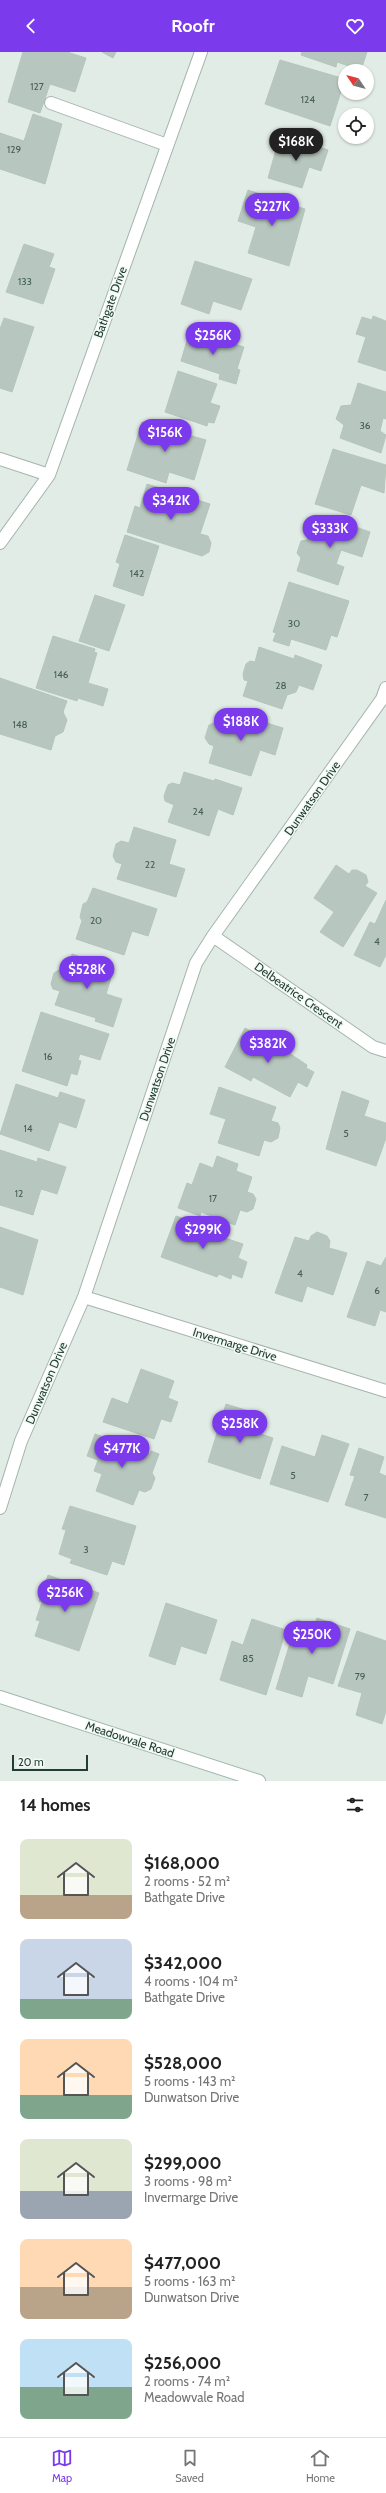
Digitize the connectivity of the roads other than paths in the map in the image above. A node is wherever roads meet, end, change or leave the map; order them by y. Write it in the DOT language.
graph roads {
  1 [pos="201,52"];
  2 [pos="51,103"];
  3 [pos="167,144"];
  4 [pos="0,459"];
  5 [pos="49,475"];
  6 [pos="0,543"];
  7 [pos="386,688"];
  8 [pos="213,936"];
  9 [pos="386,1051"];
  10 [pos="84,1297"];
  11 [pos="386,1391"];
  12 [pos="0,1508"];
  13 [pos="0,1697"];
  14 [pos="260,1781"];
  1 -- 3 [label="street, Bathgate Drive"];
  2 -- 3 [label="street"];
  3 -- 5 [label="street, Bathgate Drive"];
  4 -- 5 [label="street"];
  5 -- 6 [label="street, Bathgate Drive"];
  7 -- 8 [label="street, Dunwatson Drive"];
  8 -- 9 [label="street, Delbeatrice Crescent"];
  8 -- 10 [label="street, Dunwatson Drive"];
  10 -- 11 [label="street, Invermarge Drive"];
  10 -- 12 [label="street, Dunwatson Drive"];
  13 -- 14 [label="street, Meadowvale Road"];
}
